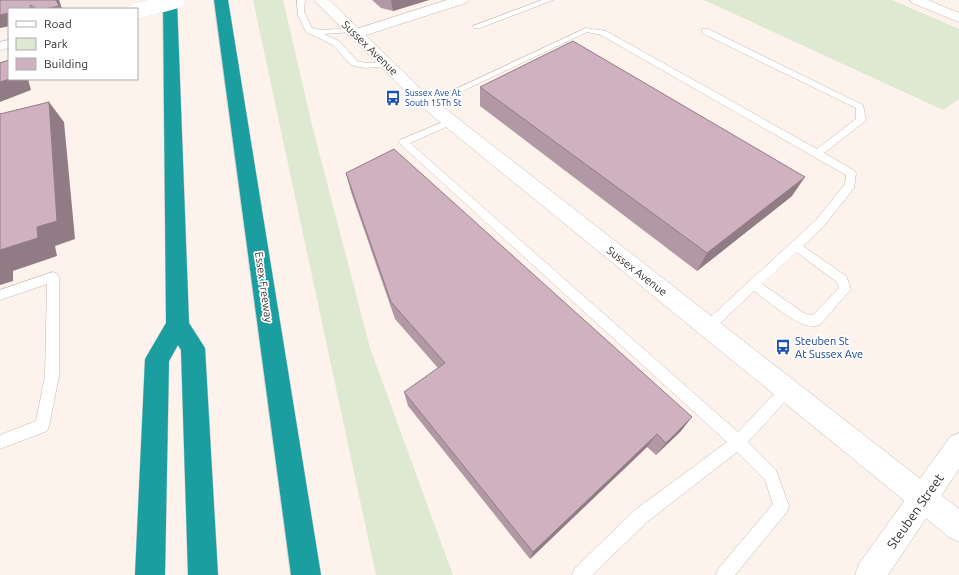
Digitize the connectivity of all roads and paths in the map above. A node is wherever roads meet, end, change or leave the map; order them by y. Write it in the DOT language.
graph roads {
  1 [pos="170,0"];
  2 [pos="177,0"];
  3 [pos="221,0"];
  4 [pos="301,0"];
  5 [pos="461,0"];
  6 [pos="549,0"];
  7 [pos="917,0"];
  8 [pos="323,2"];
  9 [pos="138,11"];
  10 [pos="959,18"];
  11 [pos="477,26"];
  12 [pos="309,30"];
  13 [pos="353,32"];
  14 [pos="706,32"];
  15 [pos="386,64"];
  16 [pos="428,104"];
  17 [pos="450,122"];
  18 [pos="817,154"];
  19 [pos="795,246"];
  20 [pos="753,284"];
  21 [pos="0,295"];
  22 [pos="178,325"];
  23 [pos="708,327"];
  24 [pos="787,390"];
  25 [pos="281,409"];
  26 [pos="0,442"];
  27 [pos="738,442"];
  28 [pos="959,446"];
  29 [pos="923,498"];
  30 [pos="959,527"];
  31 [pos="150,575"];
  32 [pos="203,575"];
  33 [pos="306,575"];
  34 [pos="316,575"];
  35 [pos="580,575"];
  36 [pos="724,575"];
  37 [pos="870,575"];
  1 -- 22 [label="highway"];
  2 -- 9 [label="street, bridge"];
  3 -- 25 [label="highway, Essex Freeway"];
  4 -- 12 [label="lane"];
  5 -- 13 [label="street"];
  6 -- 11 [label="lane"];
  7 -- 10 [label="street"];
  8 -- 13 [label="street, Sussex Avenue"];
  12 -- 13 [label="lane"];
  12 -- 15 [label="lane"];
  13 -- 15 [label="street, Sussex Avenue"];
  14 -- 18 [label="lane"];
  15 -- 16 [label="street, Sussex Avenue"];
  16 -- 17 [label="street, Sussex Avenue"];
  16 -- 18 [label="lane"];
  17 -- 23 [label="street, Sussex Avenue"];
  17 -- 27 [label="lane"];
  18 -- 19 [label="lane"];
  19 -- 20 [label="lane"];
  19 -- 20 [label="lane"];
  20 -- 23 [label="lane"];
  21 -- 26 [label="lane"];
  22 -- 31 [label="highway"];
  22 -- 32 [label="highway"];
  23 -- 24 [label="street, Sussex Avenue"];
  24 -- 27 [label="lane"];
  24 -- 29 [label="street, Sussex Avenue"];
  25 -- 33 [label="highway, Essex Freeway"];
  25 -- 34 [label="highway"];
  27 -- 35 [label="lane"];
  27 -- 36 [label="lane"];
  28 -- 29 [label="street, Steuben Street"];
  29 -- 30 [label="street, Sussex Avenue"];
  29 -- 37 [label="street, Steuben Street"];
}
